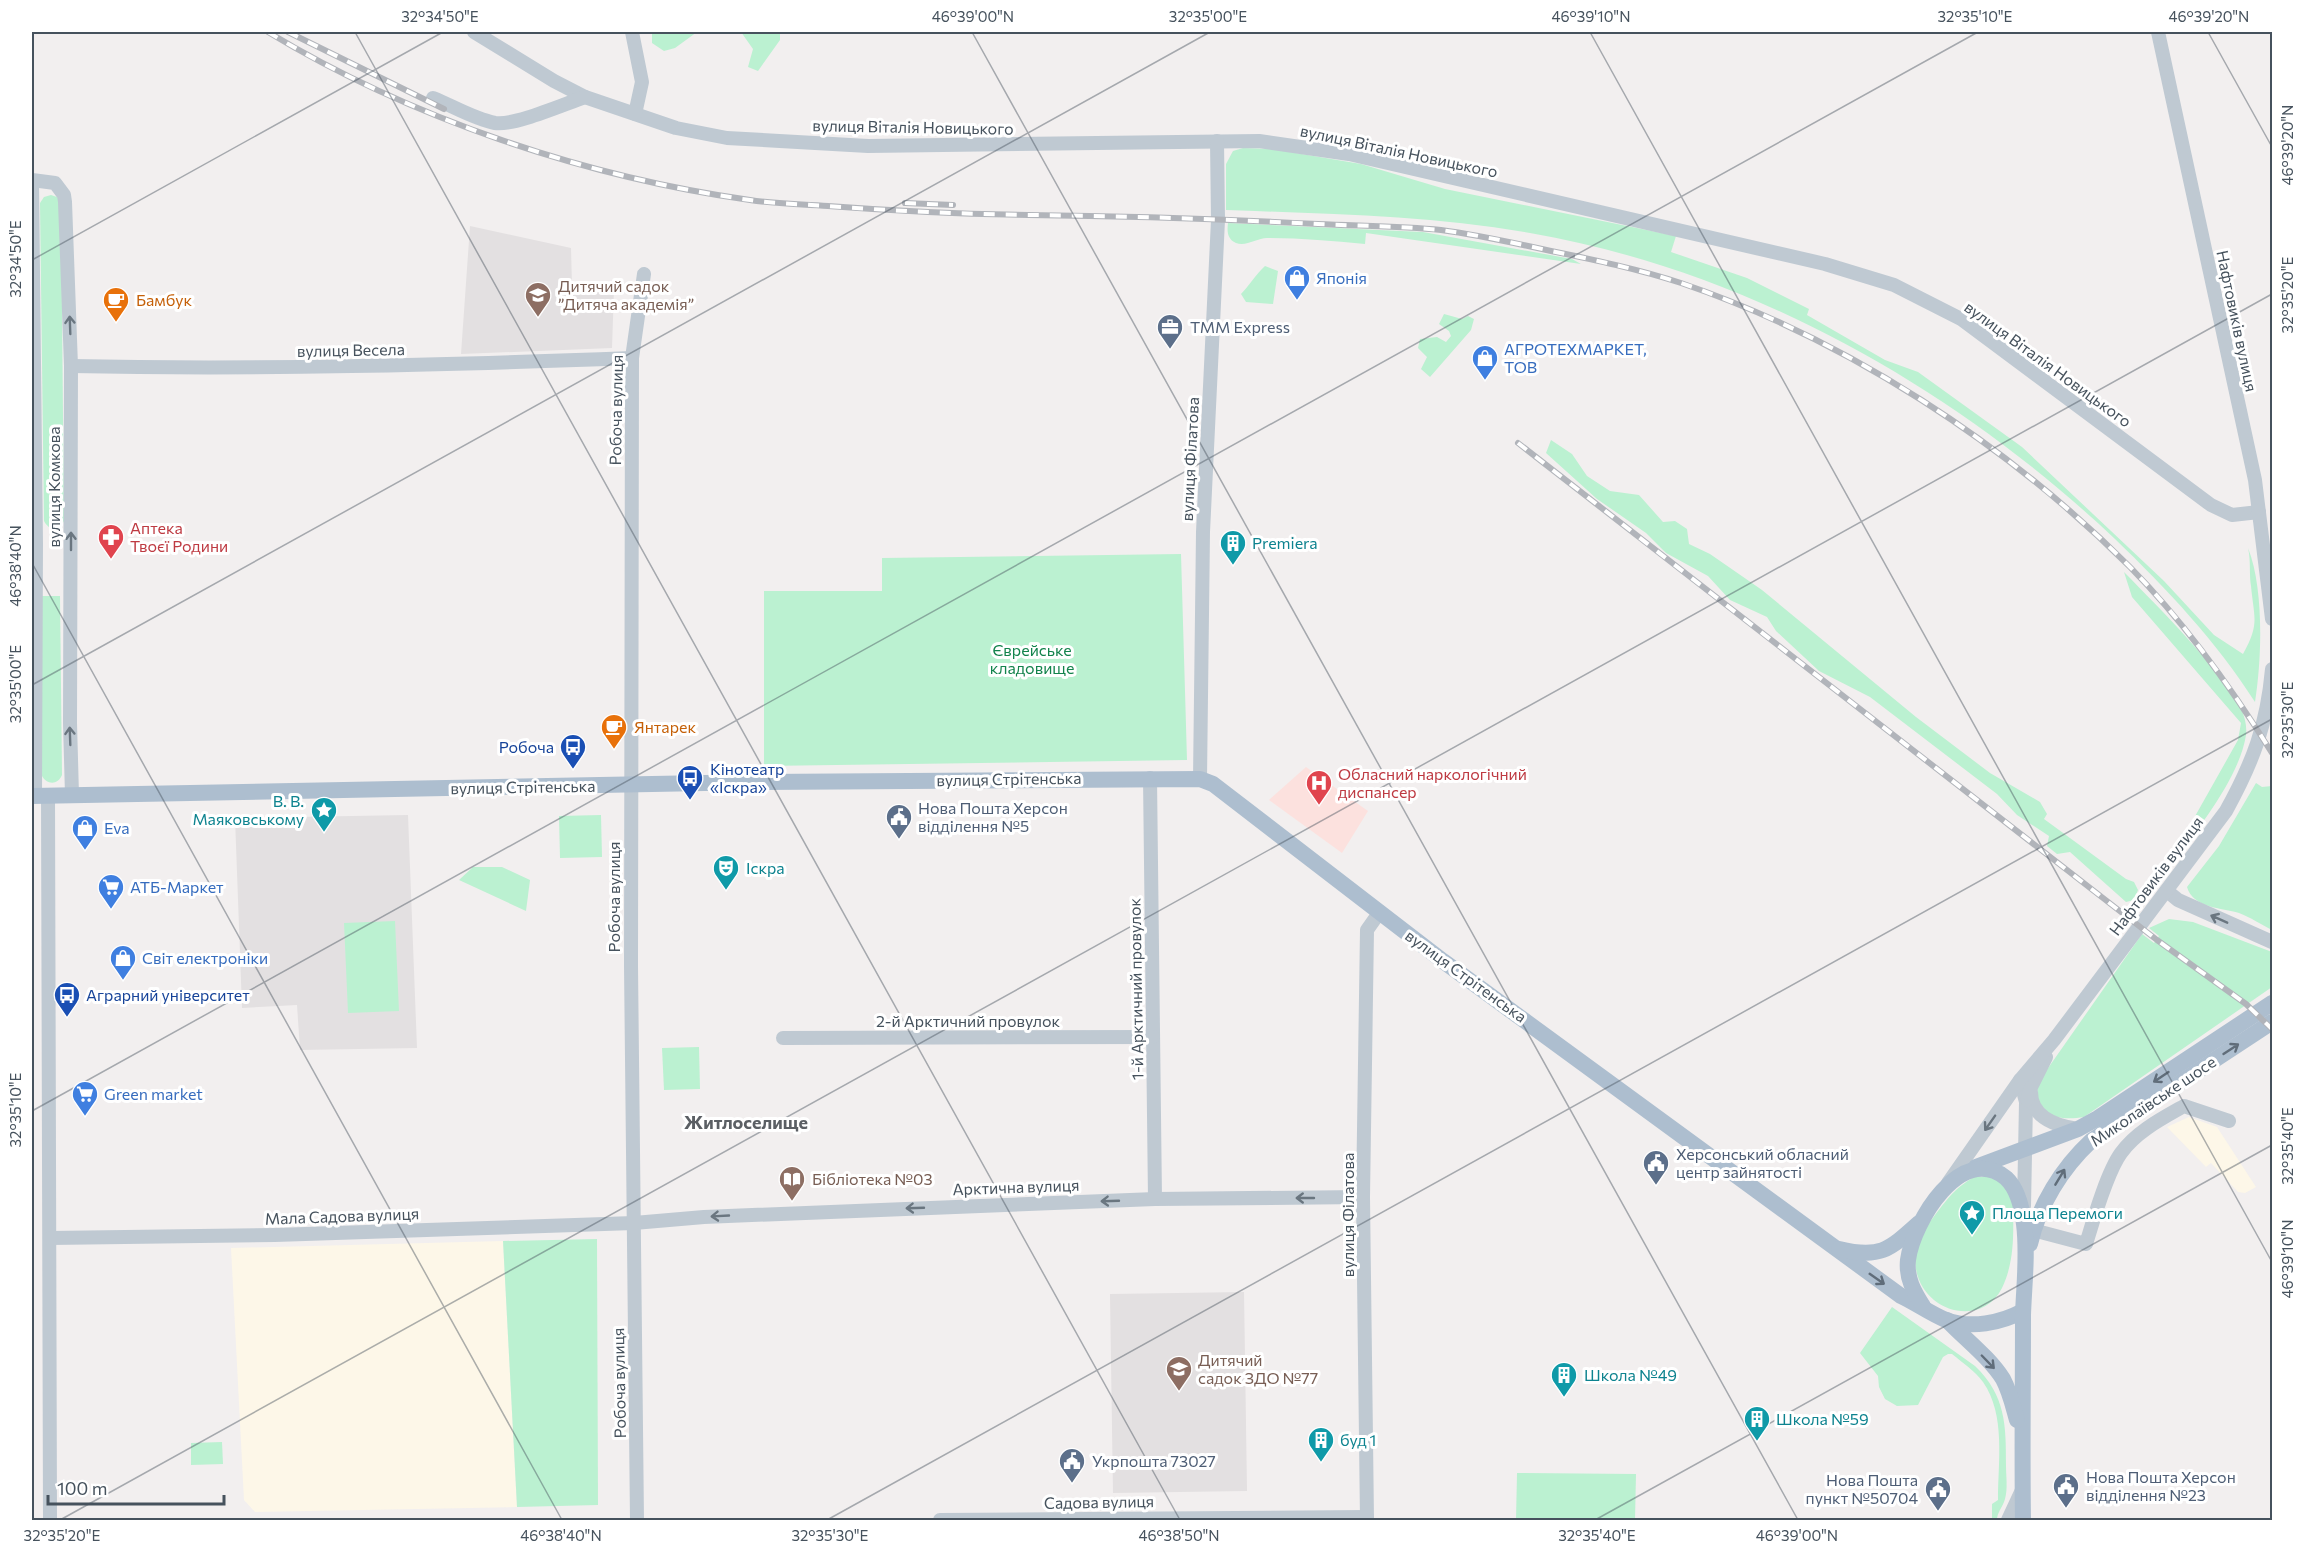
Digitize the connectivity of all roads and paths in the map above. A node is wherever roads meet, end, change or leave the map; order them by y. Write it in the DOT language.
graph roads {
  1 [pos="474,32"];
  2 [pos="632,32"];
  3 [pos="2158,32"];
  4 [pos="585,97"];
  5 [pos="434,98"];
  6 [pos="635,114"];
  7 [pos="1217,141"];
  8 [pos="32,181"];
  9 [pos="644,274"];
  10 [pos="632,358"];
  11 [pos="71,366"];
  12 [pos="2259,512"];
  13 [pos="2272,619"];
  14 [pos="2272,669"];
  15 [pos="1150,778"];
  16 [pos="1200,778"];
  17 [pos="630,785"];
  18 [pos="72,795"];
  19 [pos="38,796"];
  20 [pos="2167,891"];
  21 [pos="1379,913"];
  22 [pos="2272,942"];
  23 [pos="2272,1003"];
  24 [pos="2272,1022"];
  25 [pos="1153,1037"];
  26 [pos="783,1038"];
  27 [pos="2025,1084"];
  28 [pos="2229,1121"];
  29 [pos="2078,1129"];
  30 [pos="2024,1148"];
  31 [pos="1969,1170"];
  32 [pos="1942,1192"];
  33 [pos="1363,1197"];
  34 [pos="1155,1199"];
  35 [pos="1922,1220"];
  36 [pos="634,1223"];
  37 [pos="2029,1226"];
  38 [pos="50,1238"];
  39 [pos="1832,1247"];
  40 [pos="1923,1306"];
  41 [pos="2023,1311"];
  42 [pos="1947,1320"];
  43 [pos="2022,1442"];
  44 [pos="2022,1488"];
  45 [pos="1367,1519"];
  46 [pos="50,1521"];
  47 [pos="637,1521"];
  48 [pos="940,1521"];
  49 [pos="2008,1521"];
  50 [pos="2023,1521"];
  1 -- 4 [label="street, вулиця Віталія Новицького"];
  2 -- 6 [label="street"];
  3 -- 12 [label="street, Нафтовиків вулиця"];
  4 -- 5 [label="street"];
  4 -- 6 [label="street, вулиця Віталія Новицького"];
  6 -- 7 [label="street, вулиця Віталія Новицького"];
  7 -- 12 [label="street, вулиця Віталія Новицького"];
  7 -- 16 [label="street, вулиця Філатова"];
  11 -- 8 [label="street, вулиця Комкова, one-way"];
  8 -- 19 [label="street, вулиця Комкова"];
  9 -- 10 [label="street, Робоча вулиця"];
  10 -- 11 [label="street, вулиця Весела"];
  10 -- 17 [label="street, Робоча вулиця"];
  18 -- 11 [label="street, вулиця Комкова, one-way"];
  12 -- 13 [label="street, Нафтовиків вулиця"];
  14 -- 20 [label="street, Нафтовиків вулиця"];
  15 -- 16 [label="main road, вулиця Стрітенська"];
  15 -- 17 [label="main road, вулиця Стрітенська"];
  15 -- 25 [label="street, 1-й Арктичний провулок"];
  16 -- 21 [label="main road, вулиця Стрітенська"];
  17 -- 18 [label="main road, вулиця Стрітенська"];
  17 -- 36 [label="street, Робоча вулиця"];
  18 -- 19 [label="main road, вулиця Стрітенська"];
  19 -- 38 [label="street, вулиця Комкова"];
  22 -- 20 [label="street, one-way"];
  20 -- 27 [label="street, Нафтовиків вулиця"];
  21 -- 33 [label="street, вулиця Філатова"];
  21 -- 39 [label="main road, вулиця Стрітенська"];
  23 -- 29 [label="main road, Миколаївське шосе, one-way"];
  37 -- 24 [label="main road, Миколаївське шосе, one-way"];
  25 -- 26 [label="street, 2-й Арктичний провулок"];
  25 -- 34 [label="street, 1-й Арктичний провулок"];
  27 -- 29 [label="street"];
  27 -- 30 [label="street"];
  27 -- 32 [label="street, Нафтовиків вулиця, one-way"];
  28 -- 37 [label="street"];
  29 -- 30 [label="main road, Миколаївське шосе"];
  30 -- 31 [label="main road, Миколаївське шосе"];
  30 -- 37 [label="street"];
  31 -- 32 [label="main road"];
  31 -- 37 [label="main road"];
  32 -- 35 [label="main road"];
  33 -- 34 [label="street, Арктична вулиця, one-way"];
  33 -- 45 [label="street, вулиця Філатова"];
  34 -- 36 [label="street, Арктична вулиця, one-way"];
  35 -- 39 [label="main road, вулиця Стрітенська"];
  35 -- 40 [label="main road"];
  36 -- 38 [label="street, Мала Садова вулиця"];
  36 -- 47 [label="street, Робоча вулиця"];
  37 -- 41 [label="main road, Миколаївське шосе"];
  38 -- 46 [label="street, вулиця Комкова"];
  39 -- 40 [label="main road, вулиця Стрітенська, one-way"];
  40 -- 42 [label="main road"];
  41 -- 42 [label="main road"];
  41 -- 43 [label="main road"];
  42 -- 43 [label="main road, one-way"];
  43 -- 44 [label="main road"];
  44 -- 49 [label="street"];
  44 -- 50 [label="main road"];
  45 -- 48 [label="street, Садова вулиця"];
}
